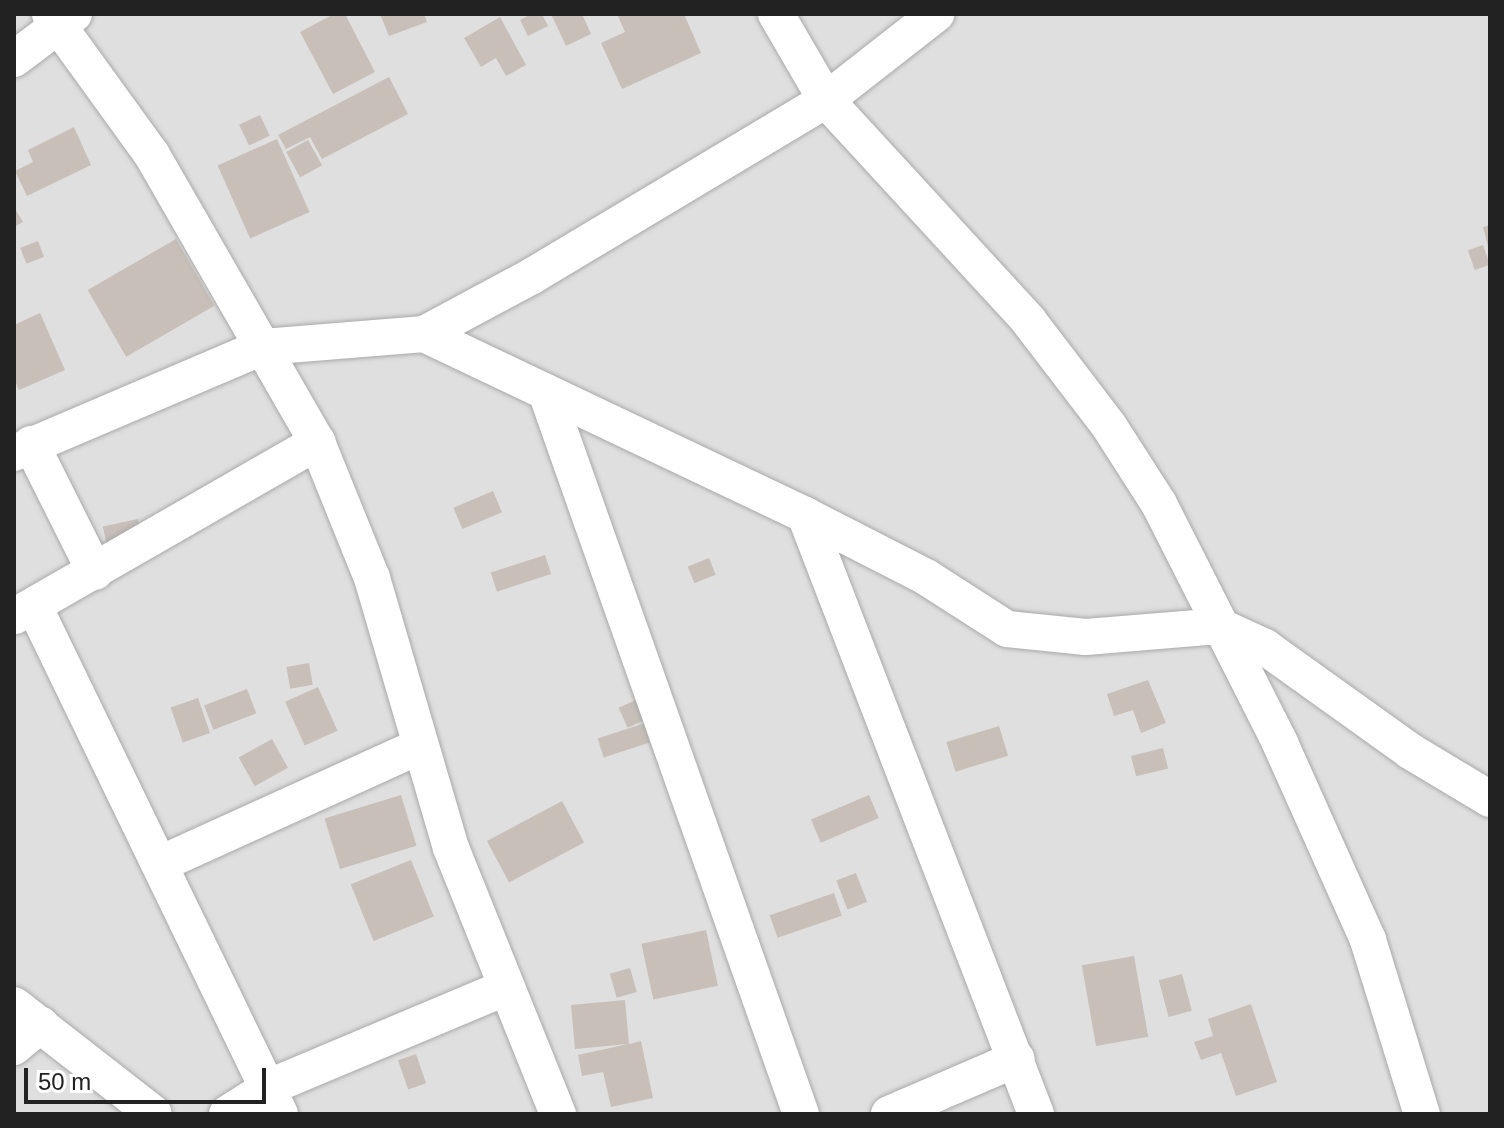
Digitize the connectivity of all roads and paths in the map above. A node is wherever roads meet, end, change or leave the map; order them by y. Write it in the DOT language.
graph roads {
  1 [pos="776,14"];
  2 [pos="936,14"];
  3 [pos="62,19"];
  4 [pos="14,59"];
  5 [pos="826,100"];
  6 [pos="424,334"];
  7 [pos="263,347"];
  8 [pos="546,392"];
  9 [pos="317,442"];
  10 [pos="22,449"];
  11 [pos="805,515"];
  12 [pos="95,572"];
  13 [pos="24,611"];
  14 [pos="1219,626"];
  15 [pos="420,746"];
  16 [pos="1490,799"];
  17 [pos="160,864"];
  18 [pos="507,987"];
  19 [pos="28,1014"];
  20 [pos="14,1047"];
  21 [pos="1017,1059"];
  22 [pos="275,1100"];
  23 [pos="154,1114"];
  24 [pos="227,1114"];
  25 [pos="558,1114"];
  26 [pos="801,1114"];
  27 [pos="889,1114"];
  28 [pos="1036,1114"];
  29 [pos="1422,1114"];
  1 -- 5 [label="street"];
  2 -- 5 [label="street"];
  3 -- 4 [label="street"];
  3 -- 7 [label="street"];
  5 -- 6 [label="street"];
  5 -- 14 [label="street"];
  6 -- 7 [label="street"];
  6 -- 8 [label="street"];
  7 -- 9 [label="street"];
  7 -- 10 [label="street"];
  8 -- 11 [label="street"];
  8 -- 26 [label="street"];
  9 -- 12 [label="street"];
  9 -- 15 [label="street"];
  10 -- 12 [label="street"];
  11 -- 14 [label="street"];
  11 -- 21 [label="street"];
  12 -- 13 [label="street"];
  13 -- 17 [label="street"];
  14 -- 16 [label="street"];
  14 -- 29 [label="street"];
  15 -- 17 [label="street"];
  15 -- 18 [label="street"];
  17 -- 22 [label="street"];
  18 -- 22 [label="street"];
  18 -- 25 [label="street"];
  19 -- 20 [label="street"];
  19 -- 23 [label="street"];
  21 -- 27 [label="street"];
  21 -- 28 [label="street"];
  22 -- 24 [label="street"];
}
